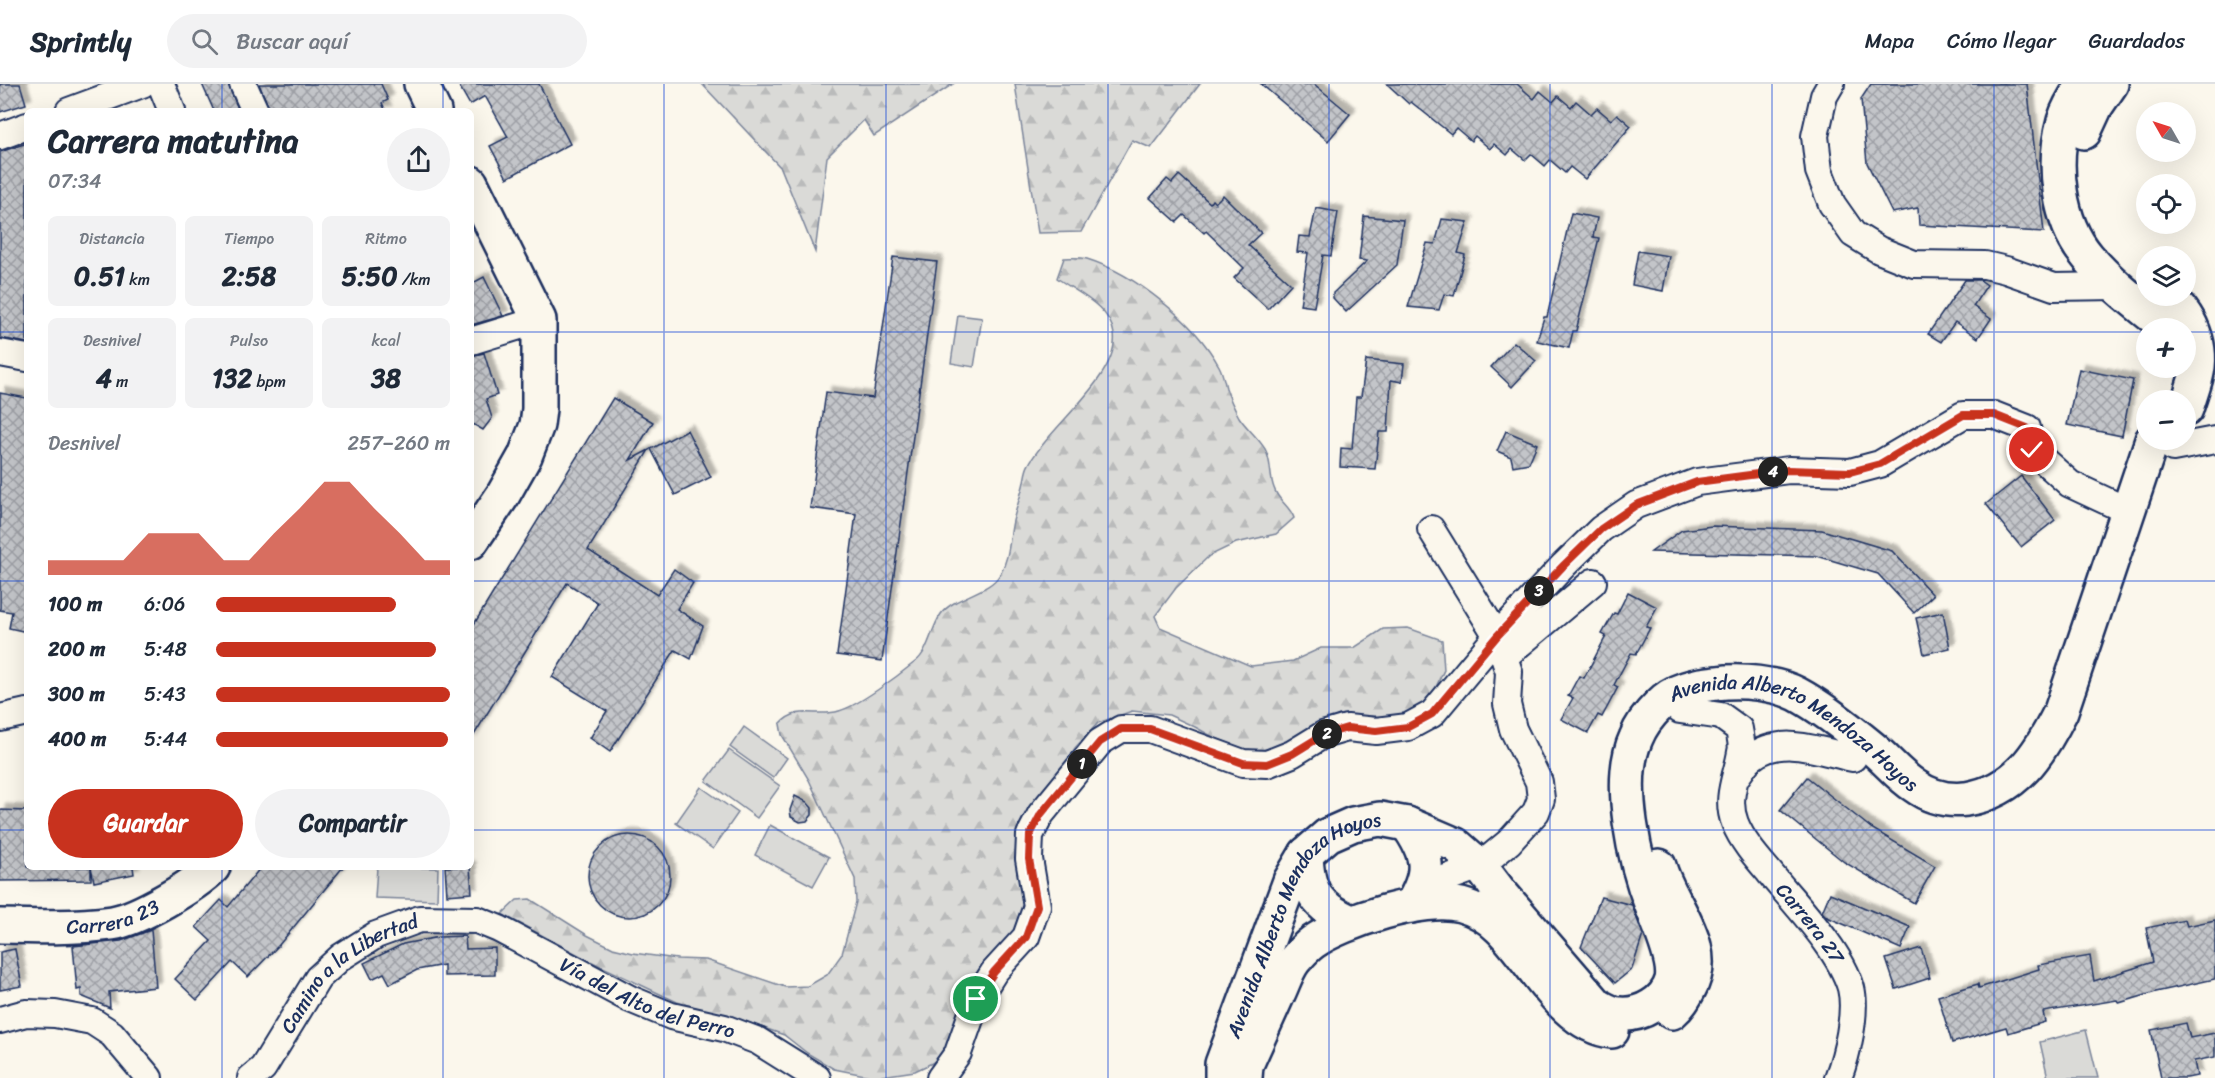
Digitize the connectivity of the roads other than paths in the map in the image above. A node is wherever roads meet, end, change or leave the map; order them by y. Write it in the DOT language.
graph roads {
  1 [pos="142,84"];
  2 [pos="161,84"];
  3 [pos="243,84"];
  4 [pos="421,84"];
  5 [pos="1831,84"];
  6 [pos="2084,84"];
  7 [pos="2111,84"];
  8 [pos="77,108"];
  9 [pos="171,108"];
  10 [pos="254,108"];
  11 [pos="433,108"];
  12 [pos="24,127"];
  13 [pos="0,136"];
  14 [pos="474,189"];
  15 [pos="2132,283"];
  16 [pos="2177,306"];
  17 [pos="2157,318"];
  18 [pos="539,320"];
  19 [pos="474,340"];
  20 [pos="0,353"];
  21 [pos="24,357"];
  22 [pos="2192,390"];
  23 [pos="2215,440"];
  24 [pos="2196,441"];
  25 [pos="2162,450"];
  26 [pos="2165,450"];
  27 [pos="2128,511"];
  28 [pos="1431,529"];
  29 [pos="474,538"];
  30 [pos="1593,582"];
  31 [pos="1501,646"];
  32 [pos="1680,710"];
  33 [pos="24,713"];
  34 [pos="0,718"];
  35 [pos="1853,758"];
  36 [pos="1734,779"];
  37 [pos="1407,824"];
  38 [pos="1306,854"];
  39 [pos="1468,856"];
  40 [pos="209,870"];
  41 [pos="1417,897"];
  42 [pos="477,920"];
  43 [pos="1351,922"];
  44 [pos="0,926"];
  45 [pos="0,1020"];
  46 [pos="149,1078"];
  47 [pos="251,1078"];
  48 [pos="817,1078"];
  49 [pos="940,1078"];
  50 [pos="1222,1078"];
  51 [pos="1245,1078"];
  52 [pos="1838,1078"];
  1 -- 8 [label="street"];
  2 -- 9 [label="street"];
  3 -- 10 [label="street"];
  4 -- 11 [label="main road"];
  5 -- 15 [label="street"];
  6 -- 15 [label="main road"];
  7 -- 15 [label="main road"];
  12 -- 13 [label="street"];
  14 -- 18 [label="main road"];
  15 -- 17 [label="main road"];
  16 -- 22 [label="main road"];
  18 -- 19 [label="street"];
  18 -- 29 [label="main road"];
  20 -- 21 [label="street"];
  23 -- 24 [label="street"];
  25 -- 27 [label="main road, Avenida Alberto Mendoza Hoyos"];
  26 -- 35 [label="main road, Avenida Alberto Mendoza Hoyos"];
  27 -- 31 [label="street"];
  27 -- 39 [label="main road, Avenida Alberto Mendoza Hoyos"];
  28 -- 31 [label="street"];
  30 -- 31 [label="street"];
  31 -- 39 [label="street"];
  31 -- 49 [label="street"];
  32 -- 35 [label="main road, Avenida Alberto Mendoza Hoyos"];
  32 -- 36 [label="street, Carrera 27"];
  32 -- 41 [label="main road, Avenida Alberto Mendoza Hoyos"];
  33 -- 34 [label="street"];
  35 -- 36 [label="street"];
  36 -- 52 [label="street, Carrera 27"];
  37 -- 38 [label="main road, Avenida Alberto Mendoza Hoyos"];
  37 -- 39 [label="main road, Avenida Alberto Mendoza Hoyos"];
  37 -- 41 [label="main road"];
  38 -- 43 [label="main road"];
  38 -- 50 [label="main road, Avenida Alberto Mendoza Hoyos"];
  39 -- 41 [label="street"];
  40 -- 44 [label="main road, Carrera 23"];
  41 -- 43 [label="main road, Avenida Alberto Mendoza Hoyos"];
  42 -- 47 [label="street, Camino a la Libertad"];
  42 -- 48 [label="street, Vía del Alto del Perro"];
  43 -- 51 [label="main road, Avenida Alberto Mendoza Hoyos"];
  45 -- 46 [label="street"];
}
